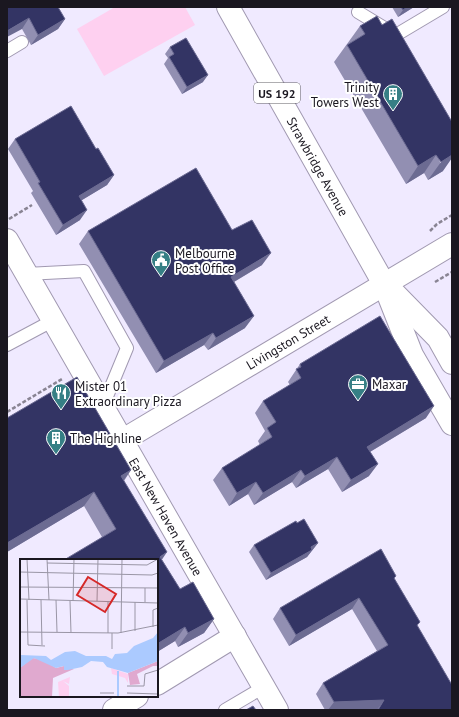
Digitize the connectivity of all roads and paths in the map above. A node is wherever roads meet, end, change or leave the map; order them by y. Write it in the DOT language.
graph roads {
  1 [pos="228,7"];
  2 [pos="443,7"];
  3 [pos="358,12"];
  4 [pos="396,35"];
  5 [pos="22,42"];
  6 [pos="404,48"];
  7 [pos="7,52"];
  8 [pos="32,205"];
  9 [pos="452,215"];
  10 [pos="7,220"];
  11 [pos="426,234"];
  12 [pos="7,240"];
  13 [pos="452,244"];
  14 [pos="452,272"];
  15 [pos="26,274"];
  16 [pos="435,282"];
  17 [pos="384,284"];
  18 [pos="54,320"];
  19 [pos="7,345"];
  20 [pos="452,363"];
  21 [pos="62,379"];
  22 [pos="103,406"];
  23 [pos="7,412"];
  24 [pos="452,424"];
  25 [pos="123,440"];
  26 [pos="235,636"];
  27 [pos="158,683"];
  28 [pos="264,687"];
  29 [pos="135,697"];
  30 [pos="114,710"];
  31 [pos="225,710"];
  32 [pos="277,710"];
  1 -- 17 [label="street, Strawbridge Avenue / US 192"];
  2 -- 4 [label="lane"];
  3 -- 4 [label="lane"];
  4 -- 6 [label="lane"];
  5 -- 7 [label="lane"];
  8 -- 10 [label="path"];
  9 -- 11 [label="path"];
  12 -- 15 [label="street, East New Haven Avenue"];
  13 -- 17 [label="street, Livingston Street"];
  14 -- 16 [label="path"];
  15 -- 18 [label="street, East New Haven Avenue"];
  15 -- 22 [label="lane"];
  17 -- 20 [label="street, US 192"];
  17 -- 24 [label="street, US 192"];
  17 -- 25 [label="street, Livingston Street"];
  18 -- 19 [label="lane"];
  18 -- 22 [label="street, East New Haven Avenue"];
  21 -- 23 [label="path"];
  22 -- 25 [label="street, East New Haven Avenue"];
  25 -- 26 [label="street, East New Haven Avenue"];
  26 -- 27 [label="street"];
  26 -- 28 [label="street, East New Haven Avenue"];
  28 -- 31 [label="lane"];
  28 -- 32 [label="street, East New Haven Avenue"];
  29 -- 30 [label="street"];
}
